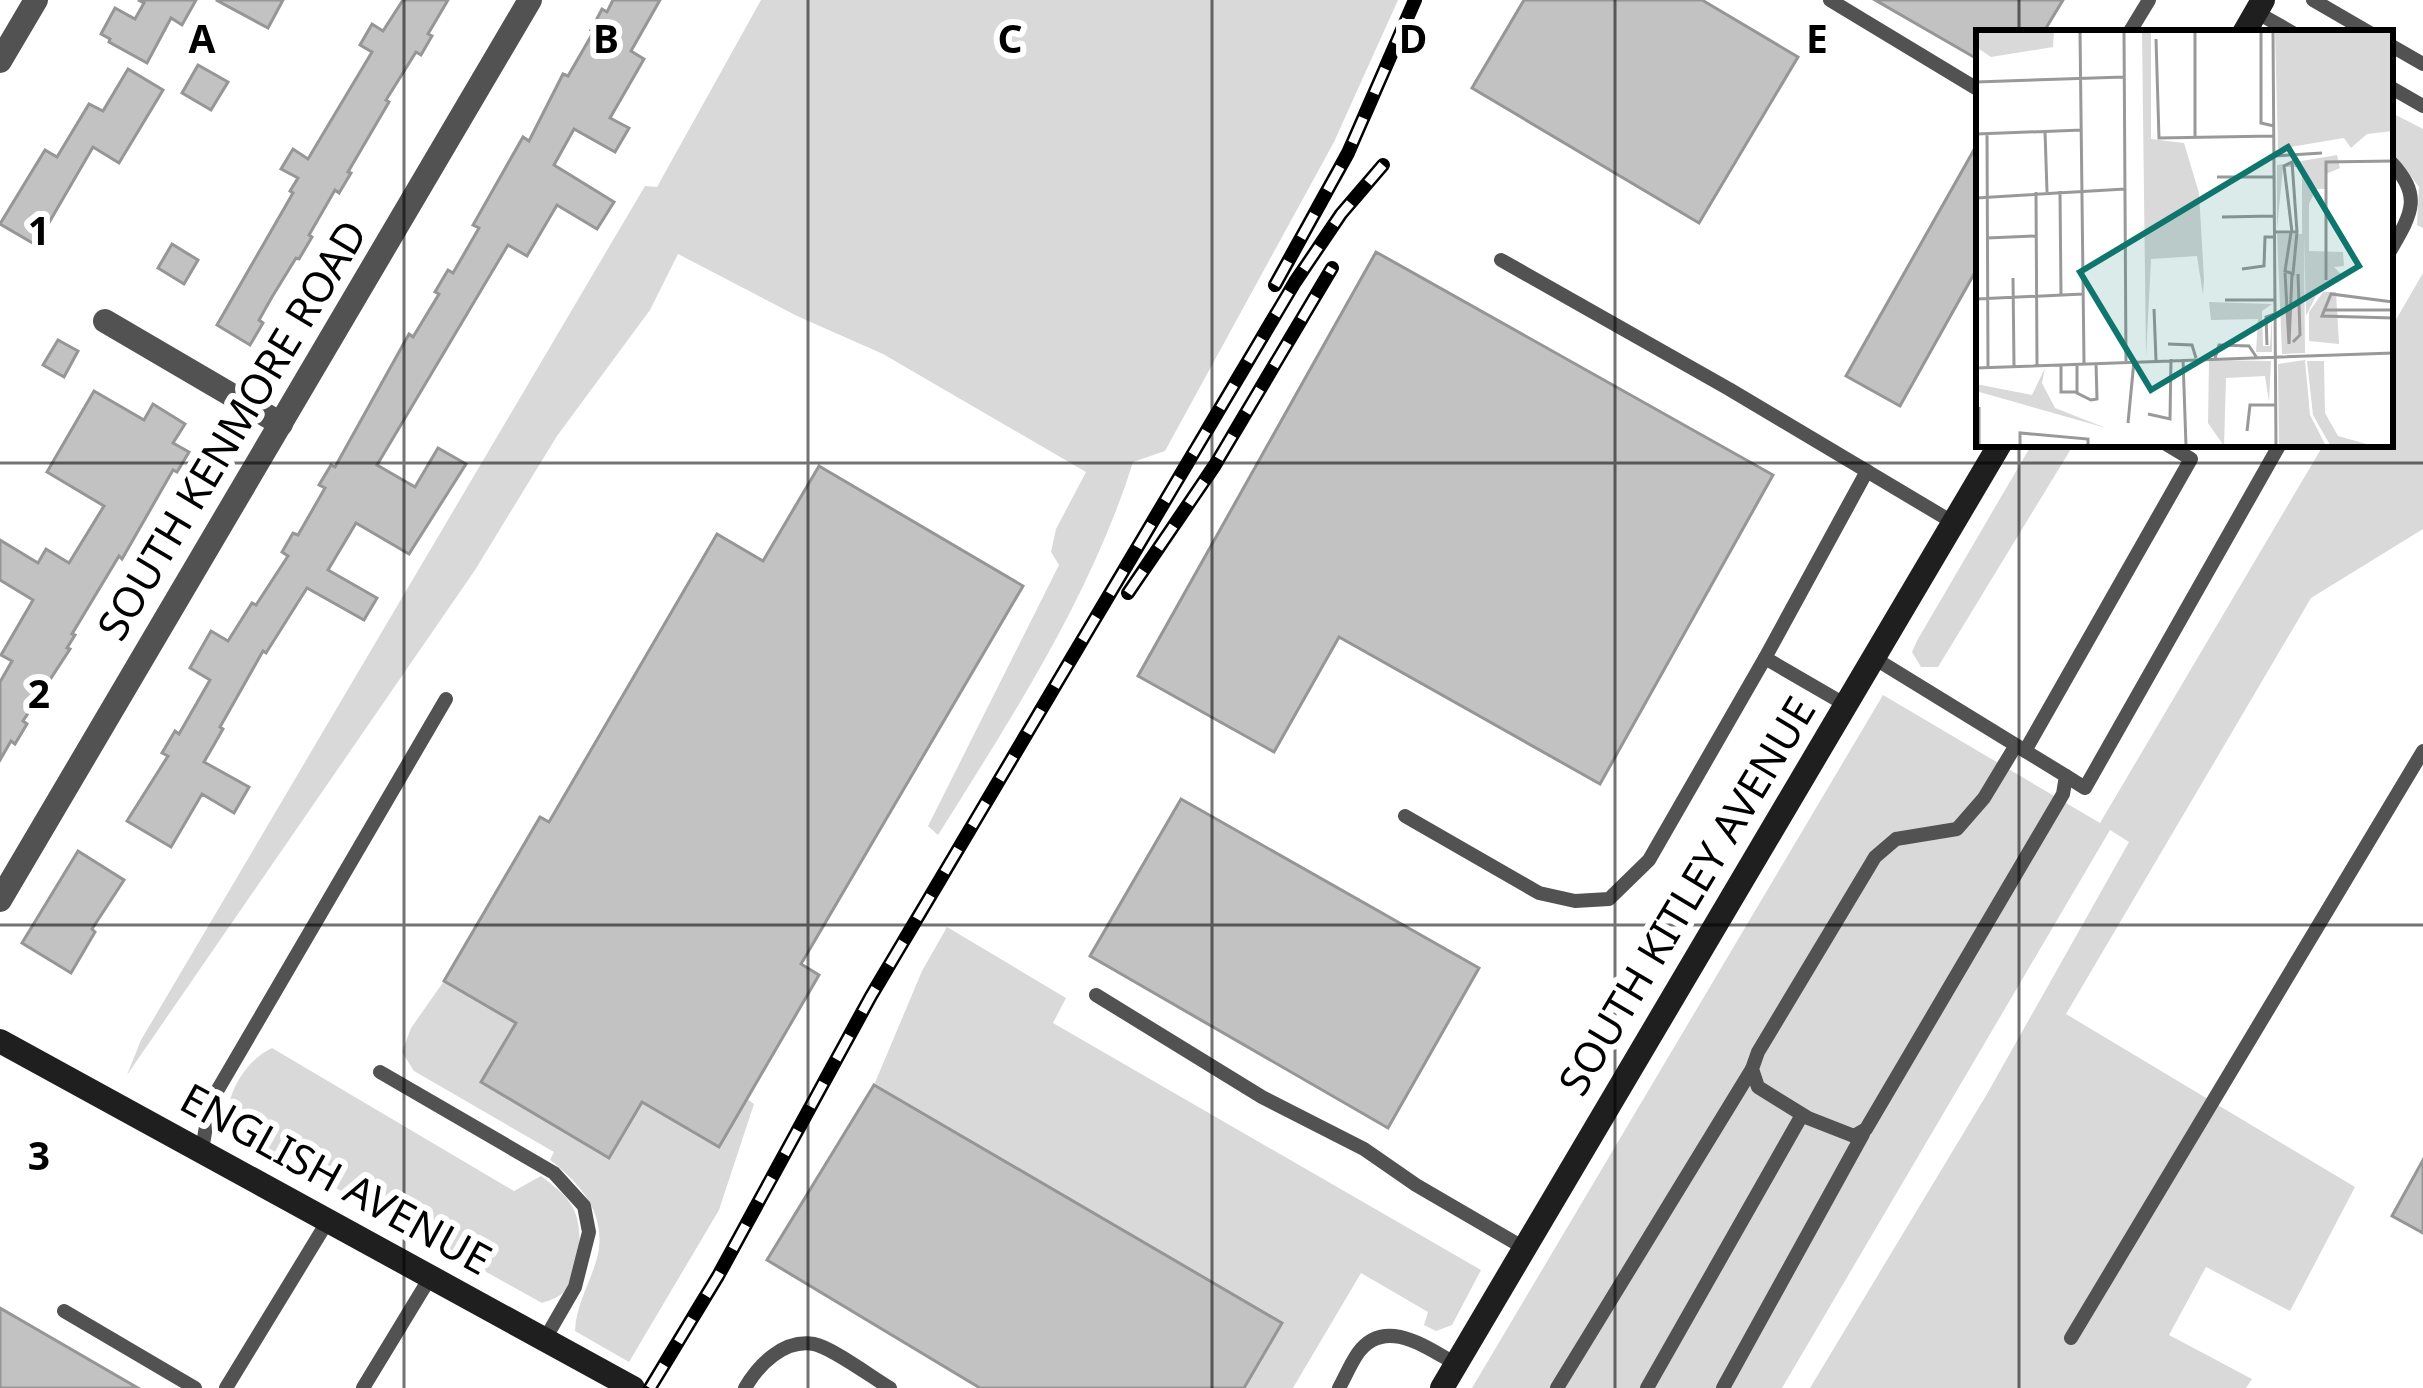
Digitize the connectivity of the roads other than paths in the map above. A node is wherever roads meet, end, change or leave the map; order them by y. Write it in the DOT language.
graph roads {
  1 [pos="36,0"];
  2 [pos="530,0"];
  3 [pos="1830,0"];
  4 [pos="2149,0"];
  5 [pos="2313,0"];
  6 [pos="2254,15"];
  7 [pos="2130,30"];
  8 [pos="2286,30"];
  9 [pos="2365,30"];
  10 [pos="2393,47"];
  11 [pos="0,61"];
  12 [pos="2423,64"];
  13 [pos="1976,88"];
  14 [pos="2393,89"];
  15 [pos="2423,106"];
  16 [pos="2393,164"];
  17 [pos="2393,246"];
  18 [pos="1501,260"];
  19 [pos="105,321"];
  20 [pos="280,424"];
  21 [pos="1998,447"];
  22 [pos="2171,447"];
  23 [pos="2198,447"];
  24 [pos="2278,447"];
  25 [pos="2191,459"];
  26 [pos="1868,471"];
  27 [pos="1954,523"];
  28 [pos="1765,658"];
  29 [pos="1874,658"];
  30 [pos="446,699"];
  31 [pos="1846,705"];
  32 [pos="2020,748"];
  33 [pos="2423,751"];
  34 [pos="2066,776"];
  35 [pos="1405,816"];
  36 [pos="0,900"];
  37 [pos="1096,995"];
  38 [pos="1,1043"];
  39 [pos="1752,1069"];
  40 [pos="380,1072"];
  41 [pos="1802,1114"];
  42 [pos="1866,1129"];
  43 [pos="202,1150"];
  44 [pos="329,1220"];
  45 [pos="1524,1248"];
  46 [pos="431,1276"];
  47 [pos="64,1312"];
  48 [pos="2071,1338"];
  49 [pos="545,1339"];
  50 [pos="1456,1364"];
  51 [pos="195,1388"];
  52 [pos="226,1388"];
  53 [pos="363,1388"];
  54 [pos="633,1388"];
  55 [pos="745,1388"];
  56 [pos="890,1388"];
  57 [pos="1339,1388"];
  58 [pos="1442,1388"];
  59 [pos="1557,1388"];
  60 [pos="1647,1388"];
  61 [pos="1723,1388"];
  1 -- 11 [label="street"];
  2 -- 20 [label="street, SOUTH KENMORE ROAD"];
  3 -- 13 [label="lane"];
  4 -- 7 [label="lane"];
  5 -- 9 [label="lane"];
  6 -- 8 [label="lane"];
  10 -- 12 [label="lane"];
  14 -- 15 [label="lane"];
  16 -- 17 [label="lane"];
  18 -- 26 [label="lane"];
  19 -- 20 [label="street"];
  20 -- 36 [label="street, SOUTH KENMORE ROAD"];
  21 -- 27 [label="street, SOUTH KITLEY AVENUE"];
  22 -- 25 [label="lane"];
  23 -- 25 [label="lane"];
  24 -- 34 [label="lane"];
  25 -- 32 [label="lane"];
  26 -- 27 [label="lane"];
  26 -- 28 [label="lane"];
  27 -- 29 [label="street, SOUTH KITLEY AVENUE"];
  28 -- 31 [label="lane"];
  28 -- 35 [label="lane"];
  29 -- 31 [label="street, SOUTH KITLEY AVENUE"];
  29 -- 32 [label="lane"];
  30 -- 43 [label="lane"];
  31 -- 45 [label="street, SOUTH KITLEY AVENUE"];
  32 -- 34 [label="lane"];
  32 -- 39 [label="lane"];
  33 -- 48 [label="lane"];
  34 -- 42 [label="lane"];
  37 -- 45 [label="lane"];
  38 -- 43 [label="street, ENGLISH AVENUE"];
  39 -- 41 [label="lane"];
  39 -- 59 [label="lane"];
  40 -- 49 [label="lane"];
  41 -- 42 [label="lane"];
  41 -- 60 [label="lane"];
  42 -- 61 [label="lane"];
  43 -- 44 [label="street, ENGLISH AVENUE"];
  44 -- 46 [label="street, ENGLISH AVENUE"];
  44 -- 52 [label="lane"];
  45 -- 50 [label="street, SOUTH KITLEY AVENUE"];
  46 -- 49 [label="street, ENGLISH AVENUE"];
  46 -- 53 [label="lane"];
  47 -- 51 [label="lane"];
  49 -- 54 [label="street, ENGLISH AVENUE"];
  50 -- 57 [label="lane"];
  50 -- 58 [label="street, SOUTH KITLEY AVENUE"];
  55 -- 56 [label="lane"];
}
